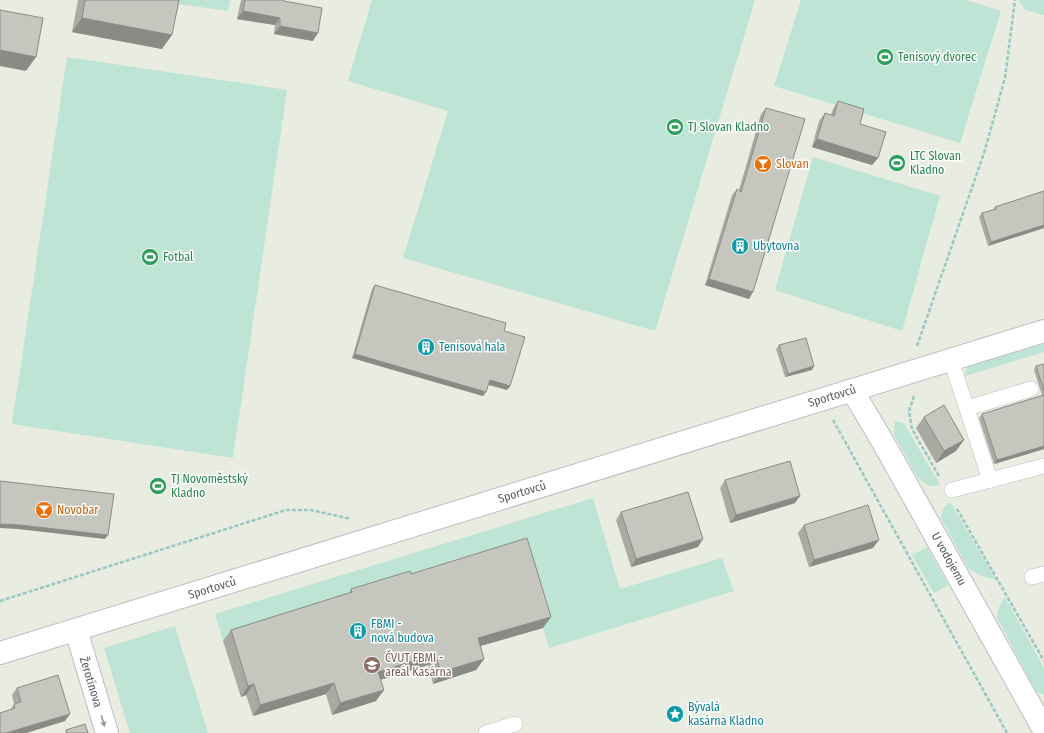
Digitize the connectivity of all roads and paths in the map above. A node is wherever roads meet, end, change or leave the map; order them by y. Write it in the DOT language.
graph roads {
  1 [pos="1015,0"];
  2 [pos="1044,331"];
  3 [pos="924,346"];
  4 [pos="951,360"];
  5 [pos="1031,389"];
  6 [pos="852,390"];
  7 [pos="915,395"];
  8 [pos="967,408"];
  9 [pos="832,419"];
  10 [pos="1044,466"];
  11 [pos="941,480"];
  12 [pos="990,480"];
  13 [pos="952,490"];
  14 [pos="956,506"];
  15 [pos="357,517"];
  16 [pos="0,601"];
  17 [pos="76,630"];
  18 [pos="0,653"];
  19 [pos="1044,661"];
  20 [pos="515,724"];
  21 [pos="1044,730"];
  22 [pos="107,733"];
  23 [pos="486,733"];
  24 [pos="1007,733"];
  1 -- 3 [label="path"];
  2 -- 4 [label="street, Sportovců"];
  4 -- 6 [label="street, Sportovců"];
  4 -- 8 [label="lane"];
  5 -- 8 [label="lane"];
  6 -- 17 [label="street, Sportovců"];
  6 -- 21 [label="street, U vodojemu"];
  7 -- 11 [label="path"];
  8 -- 12 [label="lane"];
  9 -- 24 [label="path"];
  10 -- 12 [label="lane"];
  12 -- 13 [label="lane"];
  14 -- 19 [label="path"];
  15 -- 16 [label="path"];
  17 -- 18 [label="street, Sportovců"];
  17 -- 22 [label="street, Žerotínova, one-way"];
  20 -- 23 [label="lane"];
}
